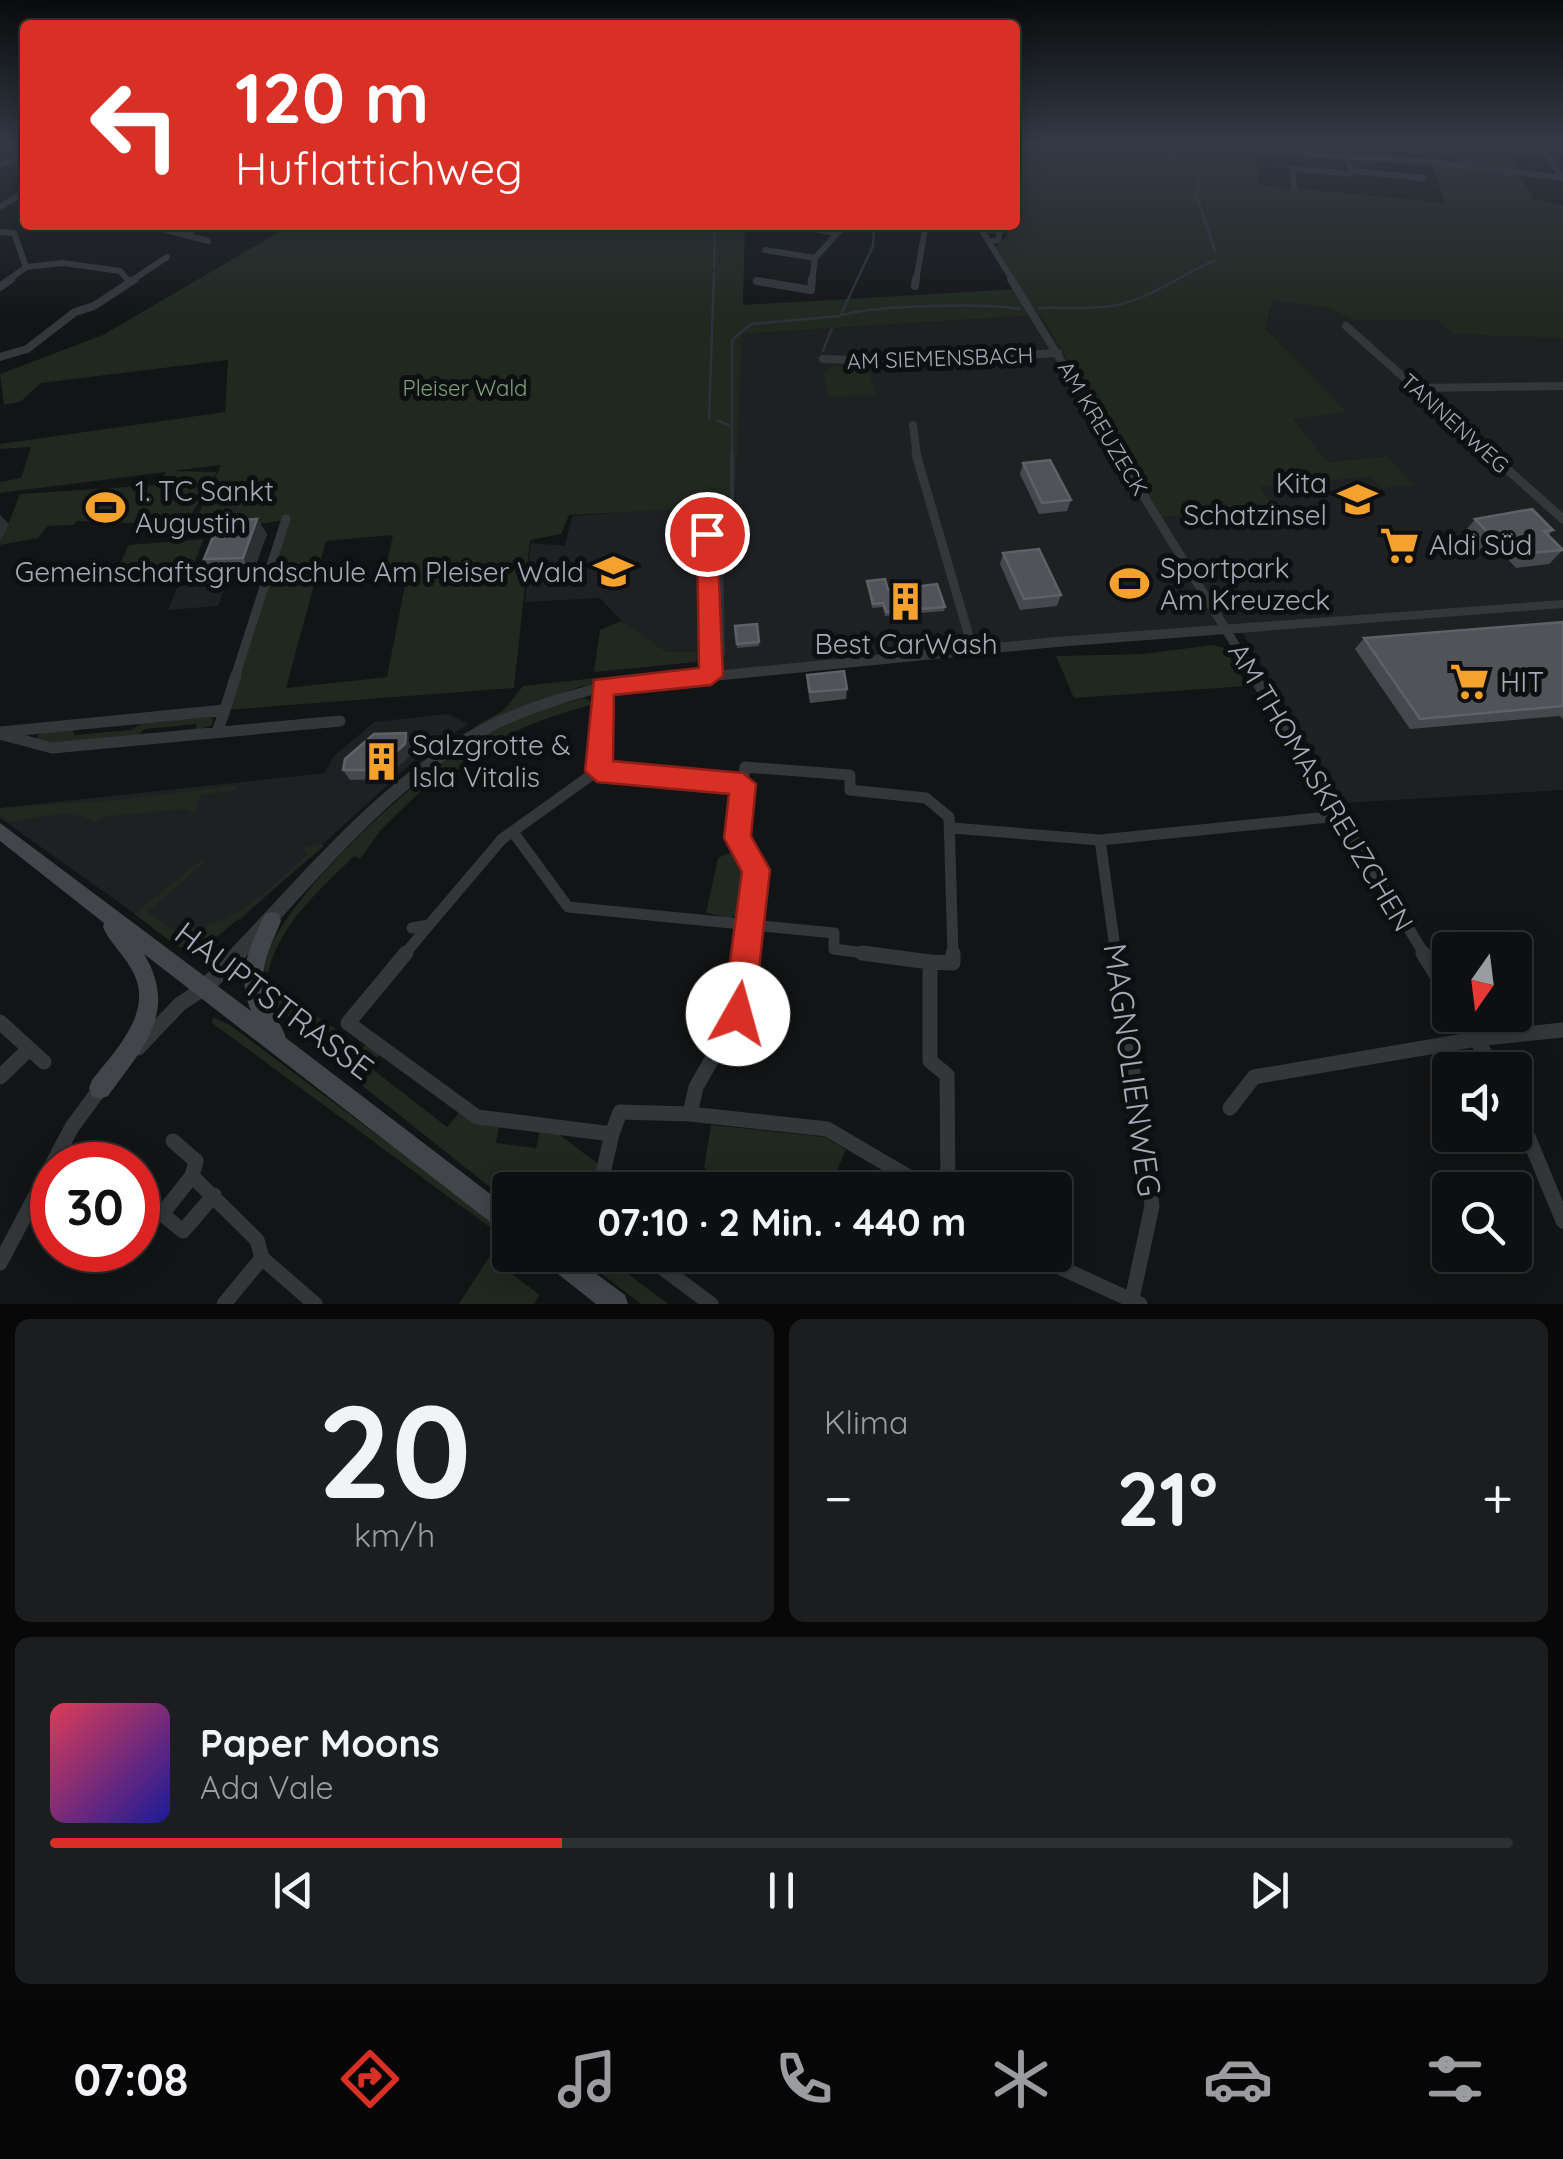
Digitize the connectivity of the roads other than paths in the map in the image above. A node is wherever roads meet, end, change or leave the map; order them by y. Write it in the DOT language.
graph roads {
  1 [pos="166,230"];
  2 [pos="191,230"];
  3 [pos="820,230"];
  4 [pos="839,230"];
  5 [pos="925,230"];
  6 [pos="981,230"];
  7 [pos="1000,230"];
  8 [pos="0,232"];
  9 [pos="835,233"];
  10 [pos="181,234"];
  11 [pos="219,235"];
  12 [pos="208,241"];
  13 [pos="989,242"];
  14 [pos="200,246"];
  15 [pos="765,250"];
  16 [pos="168,257"];
  17 [pos="815,258"];
  18 [pos="26,267"];
  19 [pos="127,280"];
  20 [pos="757,281"];
  21 [pos="915,286"];
  22 [pos="0,287"];
  23 [pos="1346,326"];
  24 [pos="1058,354"];
  25 [pos="0,357"];
  26 [pos="823,359"];
  27 [pos="1563,386"];
  28 [pos="1416,388"];
  29 [pos="913,425"];
  30 [pos="286,520"];
  31 [pos="1563,520"];
  32 [pos="707,534"];
  33 [pos="1563,604"];
  34 [pos="1224,629"];
  35 [pos="974,650"];
  36 [pos="711,676"];
  37 [pos="602,687"];
  38 [pos="225,710"];
  39 [pos="340,721"];
  40 [pos="217,732"];
  41 [pos="0,733"];
  42 [pos="597,771"];
  43 [pos="743,784"];
  44 [pos="1340,816"];
  45 [pos="952,828"];
  46 [pos="0,831"];
  47 [pos="514,832"];
  48 [pos="1100,840"];
  49 [pos="82,895"];
  50 [pos="272,921"];
  51 [pos="749,924"];
  52 [pos="429,925"];
  53 [pos="412,928"];
  54 [pos="930,962"];
  55 [pos="1432,967"];
  56 [pos="204,988"];
  57 [pos="0,1022"];
  58 [pos="1563,1030"];
  59 [pos="1472,1032"];
  60 [pos="1476,1039"];
  61 [pos="29,1049"];
  62 [pos="283,1049"];
  63 [pos="1484,1052"];
  64 [pos="44,1062"];
  65 [pos="0,1077"];
  66 [pos="100,1088"];
  67 [pos="1230,1108"];
  68 [pos="690,1114"];
  69 [pos="612,1134"];
  70 [pos="173,1140"];
  71 [pos="1532,1145"];
  72 [pos="603,1172"];
  73 [pos="900,1172"];
  74 [pos="948,1172"];
  75 [pos="192,1176"];
  76 [pos="214,1195"];
  77 [pos="492,1209"];
  78 [pos="1563,1221"];
  79 [pos="262,1258"];
  80 [pos="0,1263"];
  81 [pos="574,1272"];
  82 [pos="668,1272"];
  83 [pos="1070,1272"];
  84 [pos="1136,1301"];
  85 [pos="224,1304"];
  86 [pos="315,1304"];
  87 [pos="616,1304"];
  88 [pos="710,1304"];
  1 -- 10 [label="street"];
  2 -- 10 [label="street"];
  3 -- 9 [label="street"];
  4 -- 9 [label="street"];
  5 -- 21 [label="street"];
  6 -- 13 [label="street, AM KREUZECK"];
  7 -- 13 [label="street"];
  8 -- 18 [label="street"];
  9 -- 17 [label="street"];
  10 -- 12 [label="street"];
  11 -- 12 [label="street"];
  12 -- 14 [label="street"];
  13 -- 24 [label="street, AM KREUZECK"];
  15 -- 17 [label="street"];
  16 -- 19 [label="street"];
  17 -- 20 [label="street"];
  18 -- 19 [label="street"];
  18 -- 22 [label="street"];
  19 -- 25 [label="street"];
  23 -- 28 [label="street, TANNENWEG"];
  24 -- 26 [label="street, AM SIEMENSBACH"];
  24 -- 34 [label="street, AM KREUZECK"];
  27 -- 28 [label="street"];
  28 -- 31 [label="street, TANNENWEG"];
  29 -- 35 [label="street"];
  30 -- 38 [label="street"];
  32 -- 36 [label="street"];
  33 -- 34 [label="street"];
  34 -- 35 [label="street"];
  34 -- 44 [label="street, AM THOMASKREUZCHEN"];
  35 -- 36 [label="street"];
  36 -- 37 [label="street"];
  37 -- 42 [label="street"];
  37 -- 50 [label="street"];
  38 -- 40 [label="street"];
  38 -- 41 [label="street"];
  39 -- 40 [label="street"];
  40 -- 41 [label="street"];
  42 -- 43 [label="street"];
  42 -- 47 [label="street"];
  43 -- 45 [label="street"];
  43 -- 51 [label="street"];
  44 -- 48 [label="street"];
  44 -- 55 [label="street, AM THOMASKREUZCHEN"];
  45 -- 48 [label="street"];
  45 -- 54 [label="street"];
  46 -- 49 [label="main road, HAUPTSTRASSE"];
  47 -- 51 [label="street"];
  47 -- 52 [label="street"];
  48 -- 84 [label="street, MAGNOLIENWEG"];
  49 -- 56 [label="main road, HAUPTSTRASSE"];
  49 -- 66 [label="main road"];
  50 -- 56 [label="street"];
  50 -- 62 [label="main road"];
  51 -- 54 [label="street"];
  51 -- 68 [label="street"];
  52 -- 53 [label="street"];
  52 -- 69 [label="street"];
  54 -- 74 [label="street"];
  56 -- 62 [label="main road, HAUPTSTRASSE"];
  56 -- 66 [label="street"];
  57 -- 61 [label="street"];
  58 -- 60 [label="street"];
  59 -- 60 [label="street"];
  60 -- 63 [label="street"];
  60 -- 67 [label="street"];
  61 -- 64 [label="street"];
  61 -- 65 [label="street"];
  62 -- 77 [label="main road, HAUPTSTRASSE"];
  66 -- 80 [label="street"];
  68 -- 69 [label="street"];
  68 -- 73 [label="street"];
  69 -- 72 [label="street"];
  70 -- 75 [label="street"];
  71 -- 78 [label="street"];
  75 -- 76 [label="street"];
  75 -- 76 [label="street"];
  76 -- 79 [label="street"];
  79 -- 85 [label="street"];
  79 -- 86 [label="street"];
  81 -- 87 [label="main road"];
  82 -- 88 [label="street"];
  83 -- 84 [label="street"];
}
